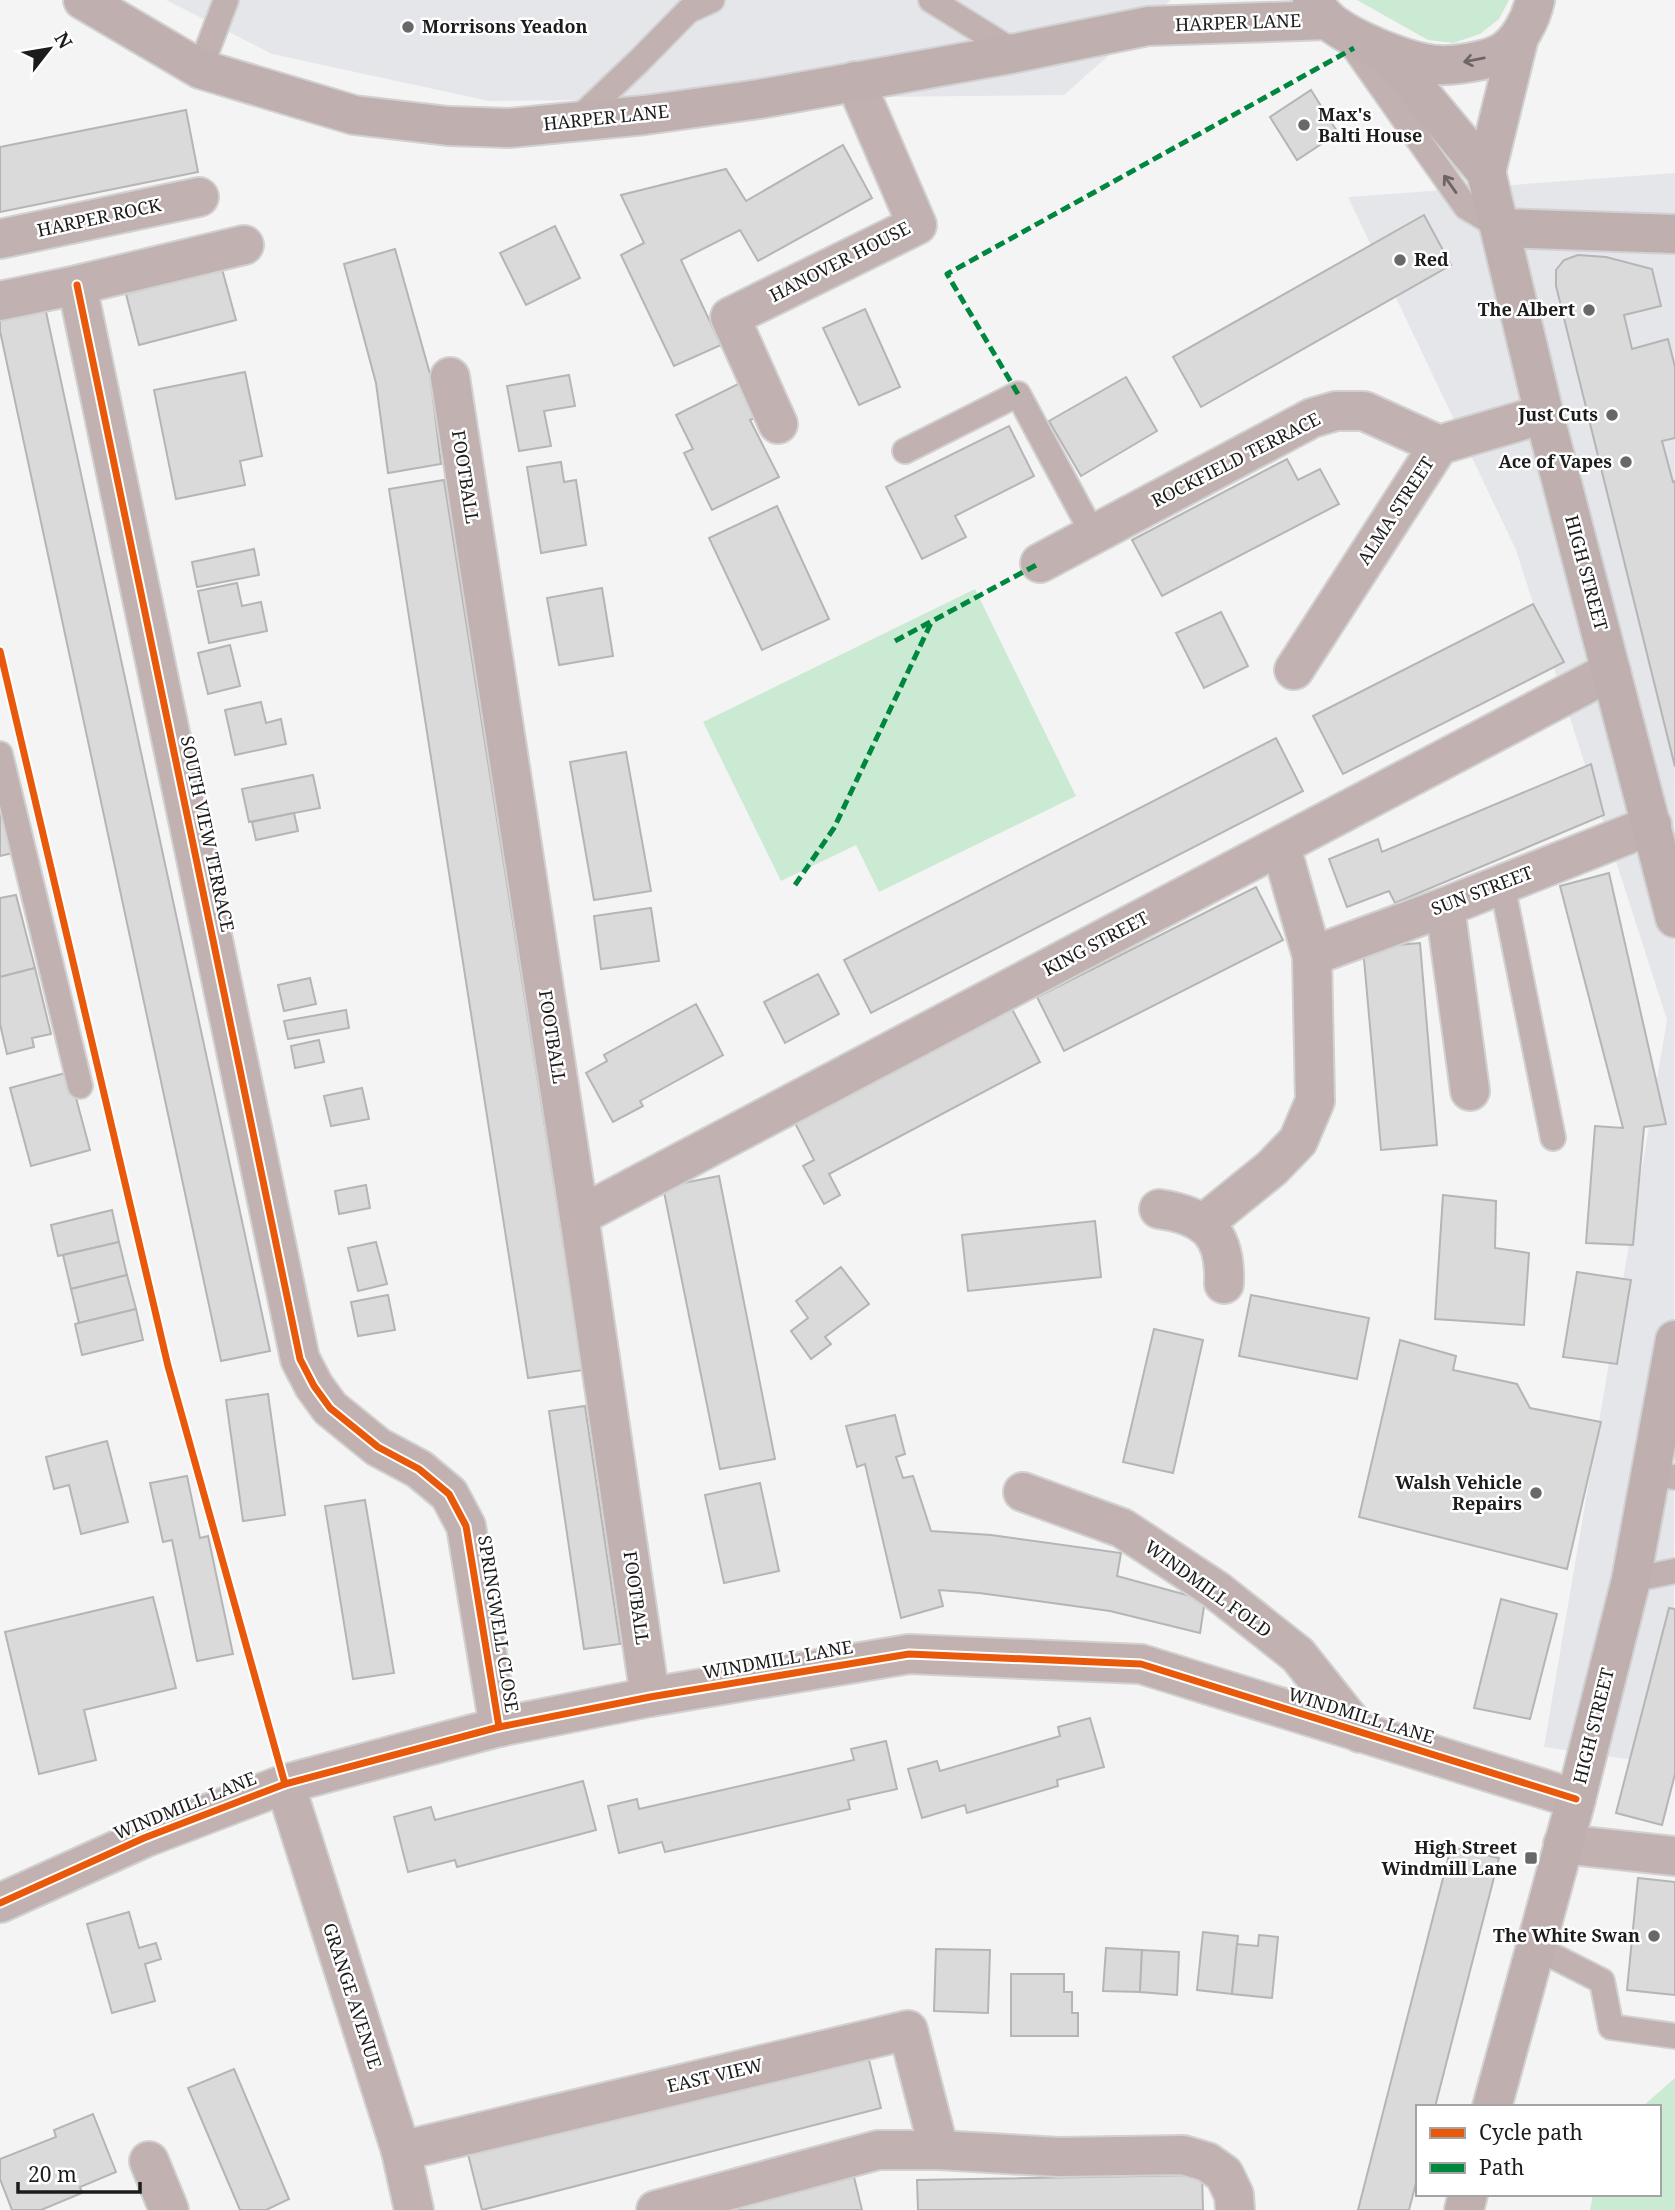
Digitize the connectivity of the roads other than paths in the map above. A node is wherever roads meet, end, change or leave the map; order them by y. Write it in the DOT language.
graph roads {
  1 [pos="83,0"];
  2 [pos="226,0"];
  3 [pos="712,0"];
  4 [pos="931,0"];
  5 [pos="1187,0"];
  6 [pos="1535,0"];
  7 [pos="1326,16"];
  8 [pos="1148,26"];
  9 [pos="1519,37"];
  10 [pos="1016,52"];
  11 [pos="1386,52"];
  12 [pos="200,69"];
  13 [pos="855,81"];
  14 [pos="575,122"];
  15 [pos="1486,172"];
  16 [pos="199,197"];
  17 [pos="1501,228"];
  18 [pos="0,239"];
  19 [pos="1673,241"];
  20 [pos="244,245"];
  21 [pos="76,285"];
  22 [pos="0,301"];
  23 [pos="450,377"];
  24 [pos="1544,414"];
  25 [pos="778,424"];
  26 [pos="1439,445"];
  27 [pos="905,451"];
  28 [pos="1093,534"];
  29 [pos="1040,563"];
  30 [pos="1294,670"];
  31 [pos="1611,671"];
  32 [pos="0,754"];
  33 [pos="1652,825"];
  34 [pos="1281,847"];
  35 [pos="1502,884"];
  36 [pos="1445,906"];
  37 [pos="1675,918"];
  38 [pos="1312,956"];
  39 [pos="80,1086"];
  40 [pos="1470,1091"];
  41 [pos="1553,1138"];
  42 [pos="1159,1209"];
  43 [pos="579,1216"];
  44 [pos="1203,1224"];
  45 [pos="1224,1284"];
  46 [pos="1675,1340"];
  47 [pos="314,1386"];
  48 [pos="1663,1476"];
  49 [pos="1023,1492"];
  50 [pos="1675,1571"];
  51 [pos="1631,1580"];
  52 [pos="650,1697"];
  53 [pos="499,1727"];
  54 [pos="1360,1732"];
  55 [pos="285,1783"];
  56 [pos="1576,1799"];
  57 [pos="1563,1844"];
  58 [pos="1675,1856"];
  59 [pos="0,1903"];
  60 [pos="1535,1947"];
  61 [pos="1675,2036"];
  62 [pos="1493,2105"];
  63 [pos="939,2150"];
  64 [pos="401,2151"];
  65 [pos="149,2161"];
  66 [pos="169,2210"];
  67 [pos="414,2210"];
  68 [pos="656,2210"];
  69 [pos="1235,2210"];
  1 -- 12 [label="street, HARPER LANE"];
  2 -- 12 [label="lane"];
  3 -- 14 [label="lane"];
  4 -- 10 [label="lane"];
  5 -- 8 [label="street, HARPER LANE"];
  6 -- 9 [label="street, HIGH STREET"];
  7 -- 8 [label="street, HARPER LANE"];
  7 -- 11 [label="street, HIGH STREET"];
  17 -- 7 [label="lane, one-way"];
  8 -- 10 [label="street, HARPER LANE"];
  9 -- 11 [label="street, HIGH STREET, one-way"];
  9 -- 15 [label="street, HIGH STREET"];
  10 -- 13 [label="street, HARPER LANE"];
  11 -- 15 [label="street, HIGH STREET"];
  12 -- 14 [label="street, HARPER LANE"];
  13 -- 14 [label="street, HARPER LANE"];
  13 -- 25 [label="street, HANOVER HOUSE"];
  15 -- 17 [label="street, HIGH STREET"];
  16 -- 18 [label="street, HARPER ROCK"];
  17 -- 19 [label="street"];
  17 -- 24 [label="street, HIGH STREET"];
  20 -- 21 [label="street"];
  21 -- 22 [label="street"];
  21 -- 47 [label="street, SOUTH VIEW TERRACE"];
  23 -- 43 [label="street, FOOTBALL"];
  24 -- 26 [label="street, ALMA STREET"];
  24 -- 31 [label="street, HIGH STREET"];
  26 -- 28 [label="street, ROCKFIELD TERRACE"];
  26 -- 30 [label="street, ALMA STREET"];
  27 -- 28 [label="lane"];
  28 -- 29 [label="street, ROCKFIELD TERRACE"];
  31 -- 33 [label="street, HIGH STREET"];
  31 -- 34 [label="street, KING STREET"];
  32 -- 39 [label="lane"];
  33 -- 35 [label="street, SUN STREET"];
  33 -- 37 [label="street, HIGH STREET"];
  34 -- 38 [label="street"];
  34 -- 43 [label="street, KING STREET"];
  35 -- 36 [label="street, SUN STREET"];
  35 -- 41 [label="lane"];
  36 -- 38 [label="street, SUN STREET"];
  36 -- 40 [label="street"];
  38 -- 44 [label="street"];
  42 -- 44 [label="street"];
  43 -- 52 [label="street, FOOTBALL"];
  44 -- 45 [label="street"];
  46 -- 48 [label="street, HIGH STREET"];
  47 -- 53 [label="street, SPRINGWELL CLOSE"];
  48 -- 51 [label="street, HIGH STREET"];
  49 -- 54 [label="street, WINDMILL FOLD"];
  50 -- 51 [label="lane"];
  51 -- 56 [label="street, HIGH STREET"];
  52 -- 53 [label="street, WINDMILL LANE"];
  52 -- 54 [label="street, WINDMILL LANE"];
  53 -- 55 [label="street, WINDMILL LANE"];
  54 -- 56 [label="street, WINDMILL LANE"];
  55 -- 59 [label="street, WINDMILL LANE"];
  55 -- 64 [label="street, GRANGE AVENUE"];
  56 -- 57 [label="street, HIGH STREET"];
  57 -- 58 [label="street"];
  57 -- 60 [label="street, HIGH STREET"];
  60 -- 61 [label="lane"];
  60 -- 62 [label="street, HIGH STREET"];
  63 -- 64 [label="street, EAST VIEW"];
  63 -- 68 [label="street"];
  63 -- 69 [label="street"];
  64 -- 67 [label="street, GRANGE AVENUE"];
  65 -- 66 [label="street"];
}
